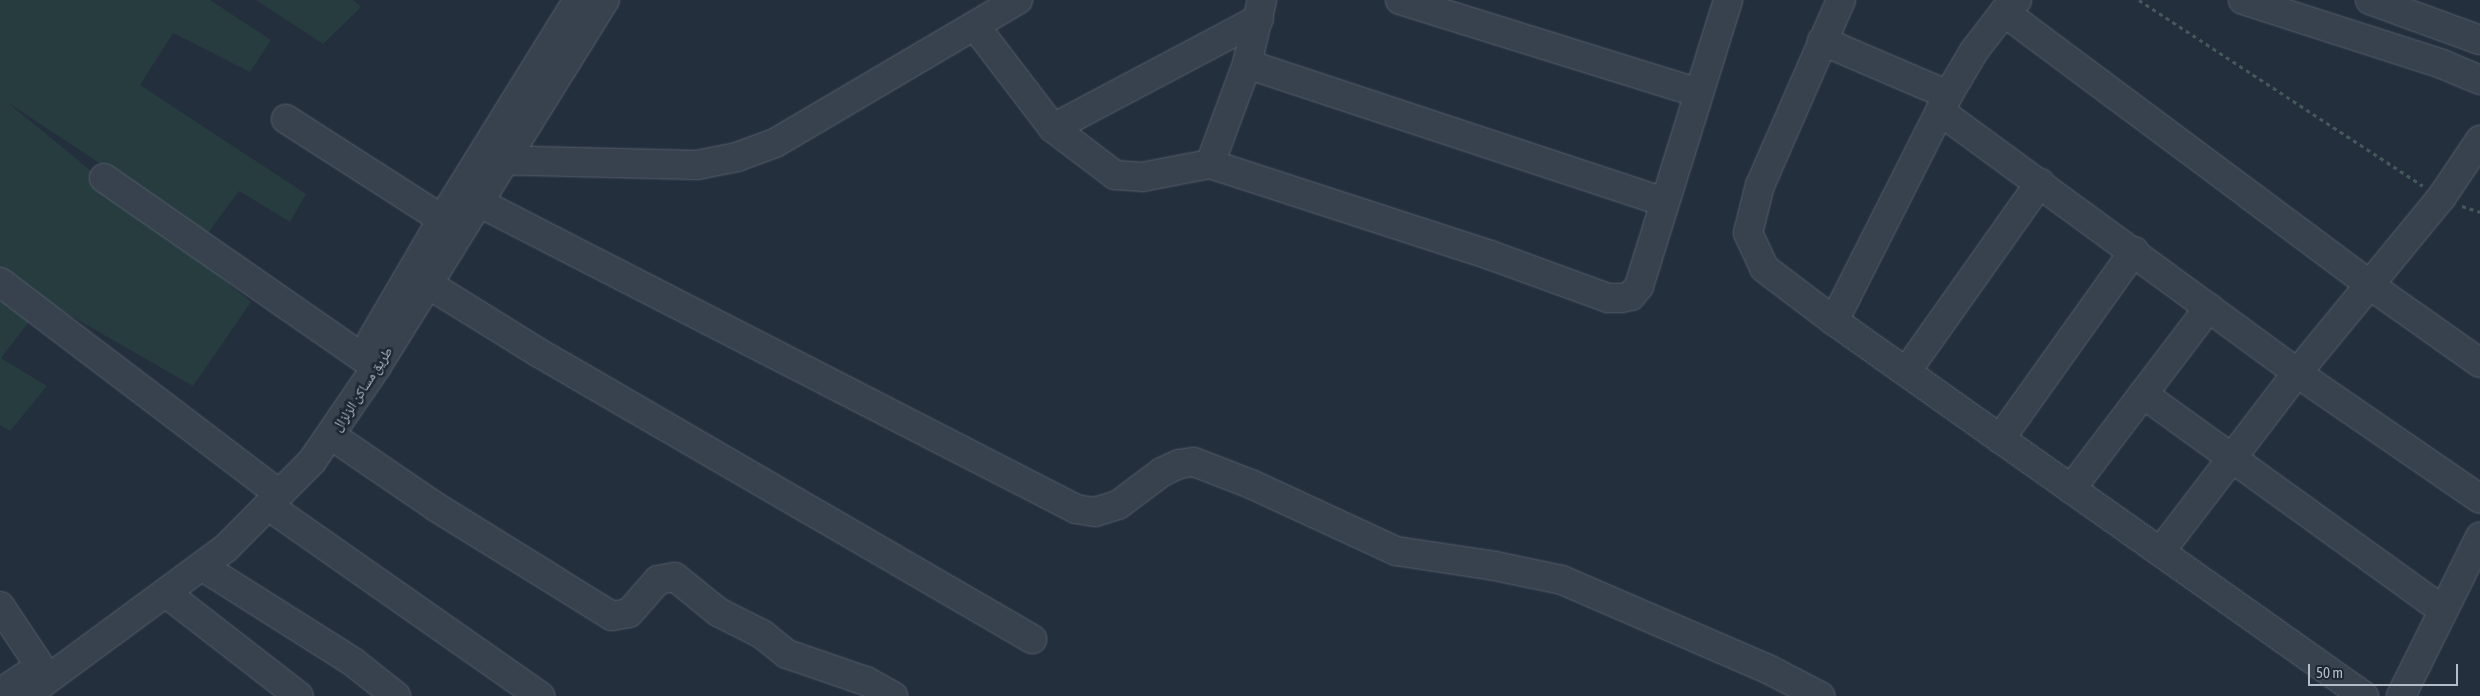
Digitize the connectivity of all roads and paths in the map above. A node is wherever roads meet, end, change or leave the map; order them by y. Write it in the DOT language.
graph roads {
  1 [pos="578,0"];
  2 [pos="606,0"];
  3 [pos="1018,0"];
  4 [pos="1400,0"];
  5 [pos="1728,0"];
  6 [pos="1840,0"];
  7 [pos="2139,0"];
  8 [pos="2243,0"];
  9 [pos="2370,0"];
  10 [pos="2011,6"];
  11 [pos="1261,10"];
  12 [pos="975,26"];
  13 [pos="2480,40"];
  14 [pos="1822,41"];
  15 [pos="1247,64"];
  16 [pos="2480,80"];
  17 [pos="1698,93"];
  18 [pos="1944,103"];
  19 [pos="286,119"];
  20 [pos="1053,128"];
  21 [pos="2480,140"];
  22 [pos="491,160"];
  23 [pos="1210,164"];
  24 [pos="104,178"];
  25 [pos="2040,183"];
  26 [pos="2441,198"];
  27 [pos="478,202"];
  28 [pos="1664,202"];
  29 [pos="2480,212"];
  30 [pos="442,219"];
  31 [pos="2134,251"];
  32 [pos="0,282"];
  33 [pos="428,284"];
  34 [pos="2371,286"];
  35 [pos="2210,307"];
  36 [pos="1834,321"];
  37 [pos="362,357"];
  38 [pos="2480,363"];
  39 [pos="1906,372"];
  40 [pos="2297,373"];
  41 [pos="2143,394"];
  42 [pos="332,436"];
  43 [pos="2000,439"];
  44 [pos="2232,458"];
  45 [pos="2071,489"];
  46 [pos="270,498"];
  47 [pos="2480,499"];
  48 [pos="2160,552"];
  49 [pos="2476,555"];
  50 [pos="203,567"];
  51 [pos="166,594"];
  52 [pos="0,606"];
  53 [pos="2443,610"];
  54 [pos="1032,639"];
  55 [pos="40,666"];
  56 [pos="20,692"];
  57 [pos="299,696"];
  58 [pos="396,696"];
  59 [pos="540,696"];
  60 [pos="893,696"];
  61 [pos="1820,696"];
  62 [pos="2364,696"];
  63 [pos="2401,696"];
  1 -- 22 [label="street, طريق مساكن الزلزال"];
  2 -- 22 [label="street, طريق مساكن الزلزال"];
  3 -- 12 [label="street"];
  4 -- 17 [label="street"];
  5 -- 17 [label="street"];
  6 -- 14 [label="street"];
  7 -- 26 [label="path"];
  8 -- 16 [label="street"];
  9 -- 13 [label="street"];
  10 -- 18 [label="street"];
  10 -- 34 [label="street"];
  11 -- 15 [label="street"];
  11 -- 20 [label="street"];
  12 -- 20 [label="street"];
  12 -- 22 [label="street"];
  14 -- 18 [label="street"];
  14 -- 36 [label="street"];
  15 -- 23 [label="street"];
  15 -- 28 [label="street"];
  17 -- 28 [label="street"];
  18 -- 25 [label="street"];
  18 -- 36 [label="street"];
  19 -- 30 [label="street"];
  20 -- 23 [label="street"];
  21 -- 26 [label="street"];
  22 -- 27 [label="street, طريق مساكن الزلزال"];
  22 -- 30 [label="street, طريق مساكن الزلزال"];
  23 -- 28 [label="street"];
  24 -- 37 [label="street"];
  25 -- 31 [label="street"];
  25 -- 39 [label="street"];
  26 -- 29 [label="path"];
  26 -- 34 [label="street"];
  27 -- 33 [label="street, طريق مساكن الزلزال"];
  27 -- 61 [label="street"];
  30 -- 37 [label="street, طريق مساكن الزلزال"];
  31 -- 35 [label="street"];
  31 -- 43 [label="street"];
  32 -- 46 [label="street"];
  33 -- 42 [label="street, طريق مساكن الزلزال"];
  33 -- 54 [label="street"];
  34 -- 38 [label="street"];
  34 -- 40 [label="street"];
  35 -- 40 [label="street"];
  35 -- 41 [label="street"];
  36 -- 39 [label="street"];
  37 -- 46 [label="street, طريق مساكن الزلزال"];
  39 -- 43 [label="street"];
  40 -- 44 [label="street"];
  40 -- 47 [label="street"];
  41 -- 44 [label="street"];
  41 -- 45 [label="street"];
  42 -- 46 [label="street, طريق مساكن الزلزال"];
  42 -- 60 [label="street"];
  43 -- 45 [label="street"];
  44 -- 48 [label="street"];
  44 -- 53 [label="street"];
  45 -- 48 [label="street"];
  46 -- 50 [label="street, طريق مساكن الزلزال"];
  46 -- 55 [label="street, طريق مساكن الزلزال"];
  46 -- 59 [label="street"];
  48 -- 62 [label="street"];
  49 -- 53 [label="street"];
  50 -- 51 [label="street, طريق مساكن الزلزال"];
  50 -- 58 [label="street"];
  51 -- 56 [label="street, طريق مساكن الزلزال"];
  51 -- 57 [label="street"];
  52 -- 55 [label="street"];
  53 -- 63 [label="street"];
  55 -- 56 [label="street, طريق مساكن الزلزال"];
}
